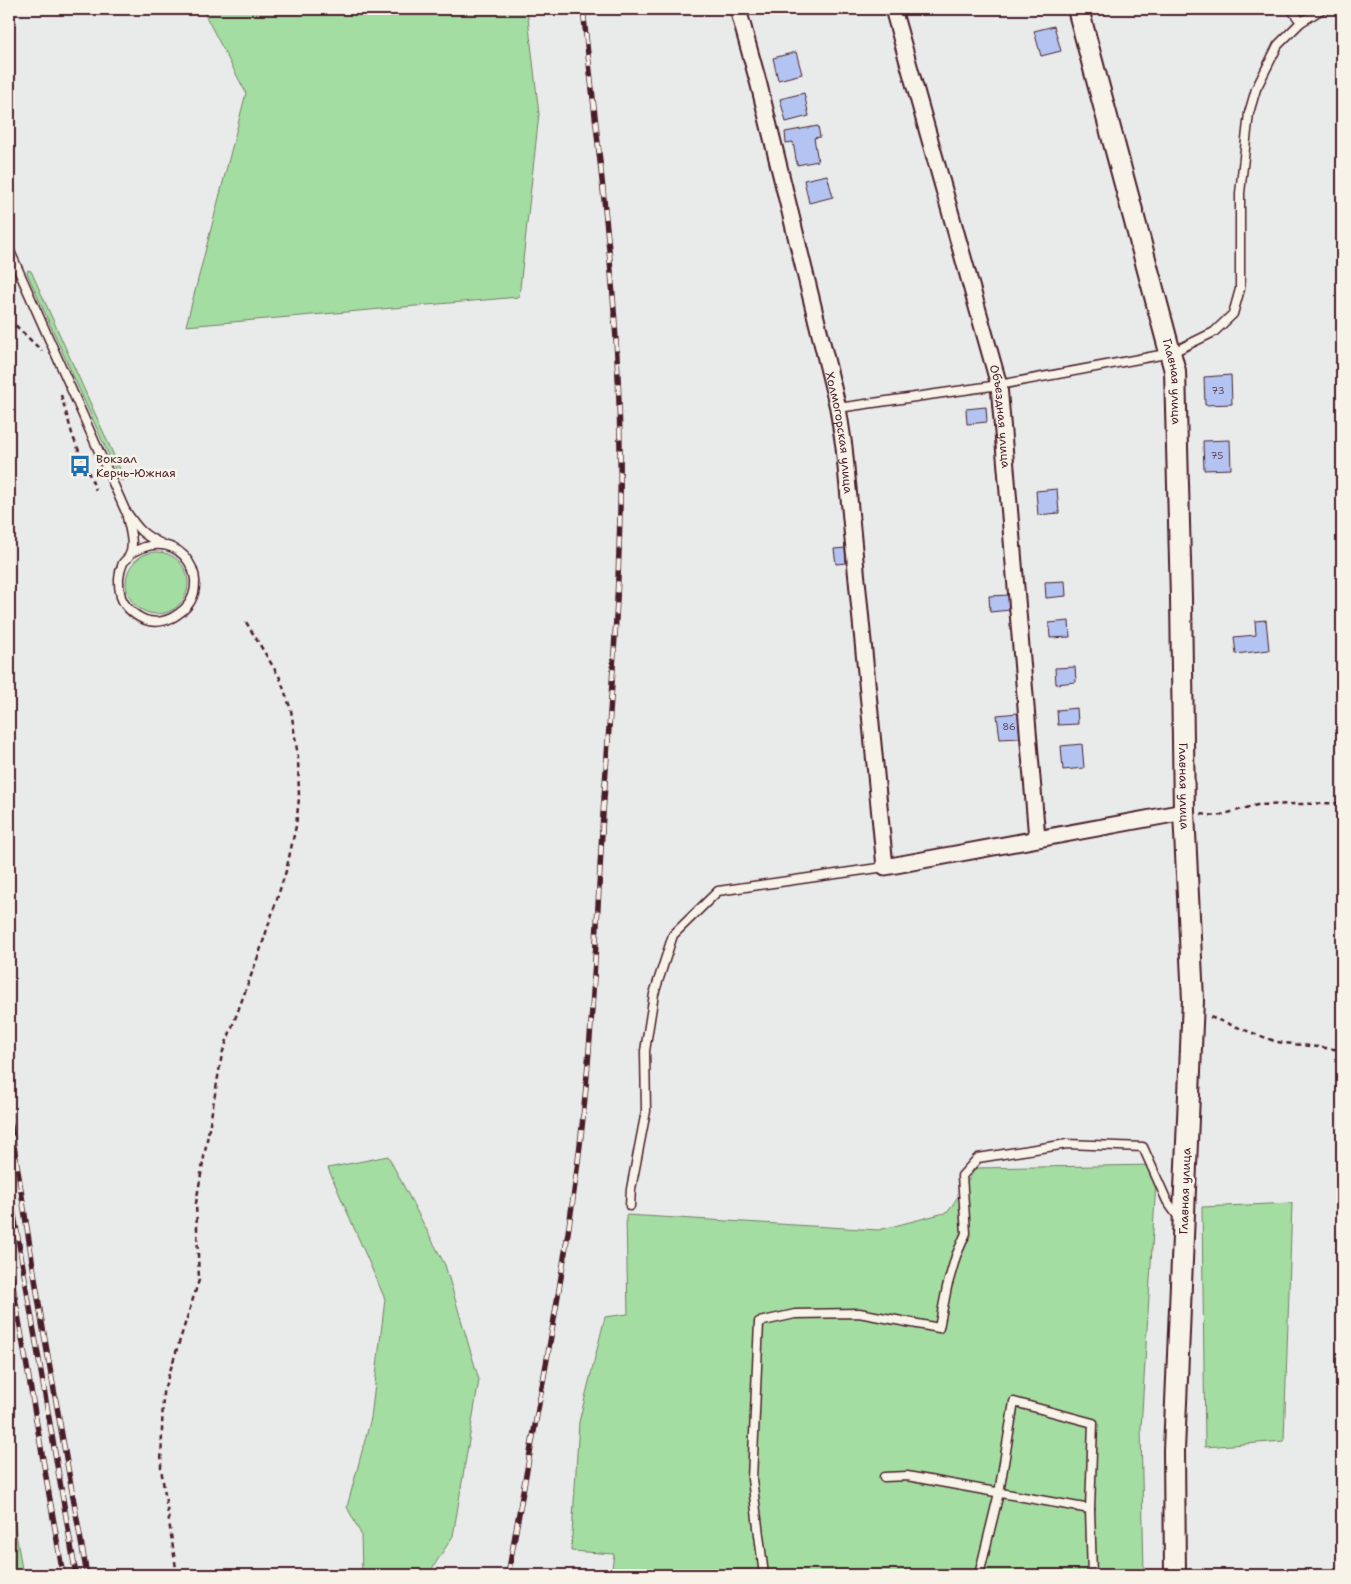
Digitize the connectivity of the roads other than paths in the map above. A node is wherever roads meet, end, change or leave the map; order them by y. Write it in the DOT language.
graph roads {
  1 [pos="738,9"];
  2 [pos="893,9"];
  3 [pos="1078,9"];
  4 [pos="1291,9"];
  5 [pos="1322,9"];
  6 [pos="1301,22"];
  7 [pos="9,249"];
  8 [pos="1171,353"];
  9 [pos="999,384"];
  10 [pos="838,408"];
  11 [pos="125,510"];
  12 [pos="164,545"];
  13 [pos="130,554"];
  14 [pos="1184,812"];
  15 [pos="1037,838"];
  16 [pos="885,867"];
  17 [pos="630,1206"];
  18 [pos="1184,1225"];
  19 [pos="884,1477"];
  20 [pos="999,1493"];
  21 [pos="1090,1509"];
  22 [pos="764,1575"];
  23 [pos="980,1575"];
  24 [pos="1092,1575"];
  25 [pos="1175,1575"];
  1 -- 10 [label="street, Холмогорская улица"];
  2 -- 9 [label="street, Объездная улица"];
  3 -- 8 [label="street, Главная улица"];
  4 -- 6 [label="lane"];
  5 -- 6 [label="lane"];
  6 -- 8 [label="lane"];
  7 -- 11 [label="lane"];
  8 -- 9 [label="lane"];
  8 -- 14 [label="street, Главная улица"];
  9 -- 10 [label="lane"];
  9 -- 15 [label="street, Объездная улица"];
  10 -- 16 [label="street, Холмогорская улица"];
  11 -- 12 [label="lane"];
  11 -- 13 [label="lane"];
  12 -- 13 [label="lane"];
  12 -- 13 [label="lane"];
  14 -- 15 [label="street"];
  14 -- 18 [label="street, Главная улица"];
  15 -- 16 [label="street"];
  16 -- 17 [label="lane"];
  18 -- 22 [label="lane"];
  18 -- 25 [label="street, Главная улица"];
  19 -- 20 [label="lane"];
  20 -- 21 [label="lane"];
  20 -- 21 [label="lane"];
  20 -- 23 [label="lane"];
  21 -- 24 [label="lane"];
}
